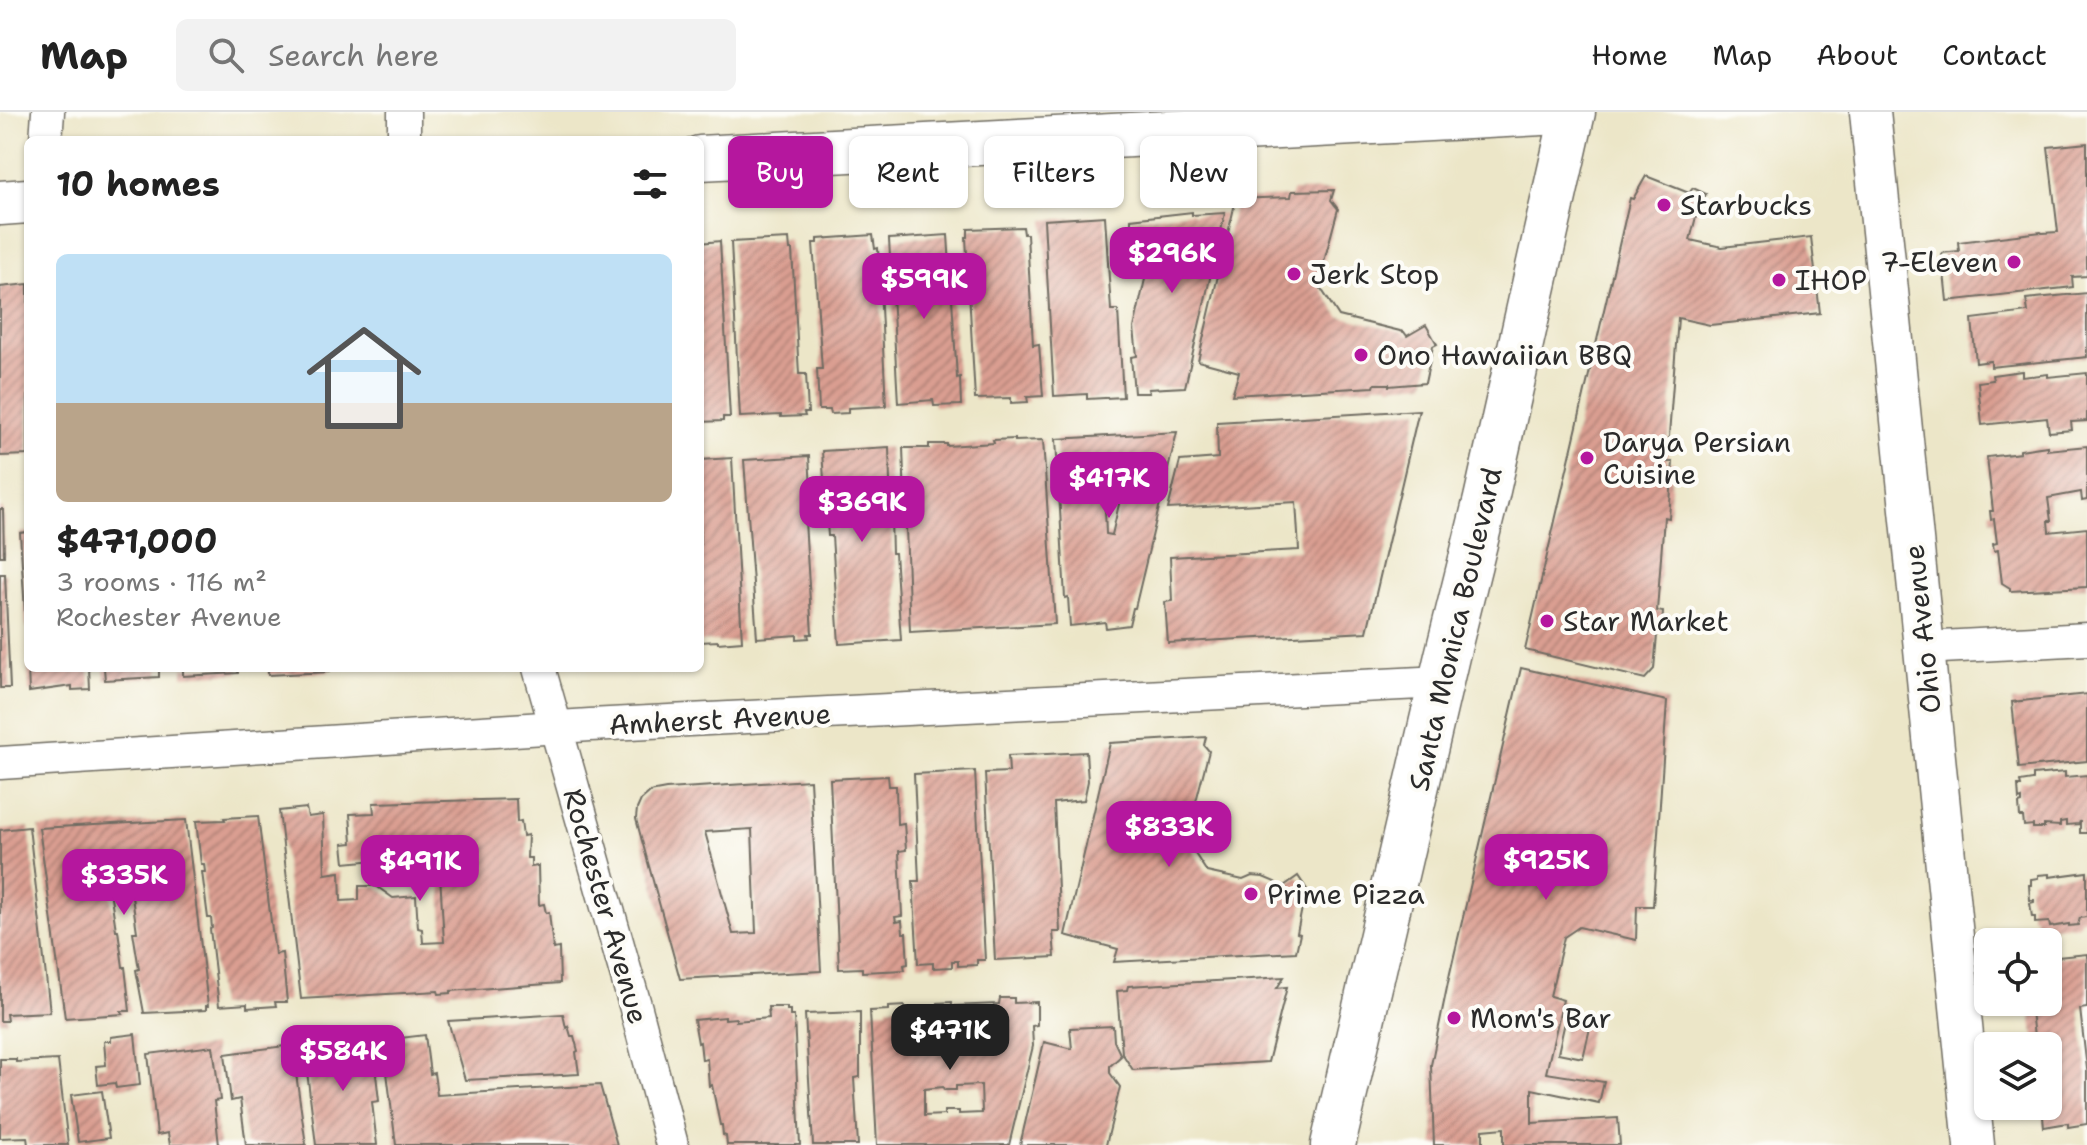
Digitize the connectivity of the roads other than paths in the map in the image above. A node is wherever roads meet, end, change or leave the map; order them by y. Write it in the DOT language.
graph roads {
  1 [pos="48,112"];
  2 [pos="404,112"];
  3 [pos="1561,112"];
  4 [pos="1573,112"];
  5 [pos="1870,112"];
  6 [pos="46,136"];
  7 [pos="404,136"];
  8 [pos="704,158"];
  9 [pos="24,201"];
  10 [pos="0,203"];
  11 [pos="2087,639"];
  12 [pos="1923,648"];
  13 [pos="540,672"];
  14 [pos="1441,682"];
  15 [pos="554,728"];
  16 [pos="0,763"];
  17 [pos="672,1145"];
  18 [pos="1333,1145"];
  19 [pos="1974,1145"];
  1 -- 6 [label="street"];
  2 -- 7 [label="street"];
  3 -- 8 [label="main road"];
  4 -- 14 [label="main road, Santa Monica Boulevard"];
  5 -- 12 [label="street, Ohio Avenue"];
  9 -- 10 [label="main road"];
  11 -- 12 [label="street"];
  12 -- 19 [label="street, Ohio Avenue"];
  13 -- 15 [label="street, Rochester Avenue"];
  14 -- 15 [label="street, Amherst Avenue"];
  14 -- 18 [label="main road, Santa Monica Boulevard"];
  15 -- 16 [label="street, Amherst Avenue"];
  15 -- 17 [label="street, Rochester Avenue"];
}
